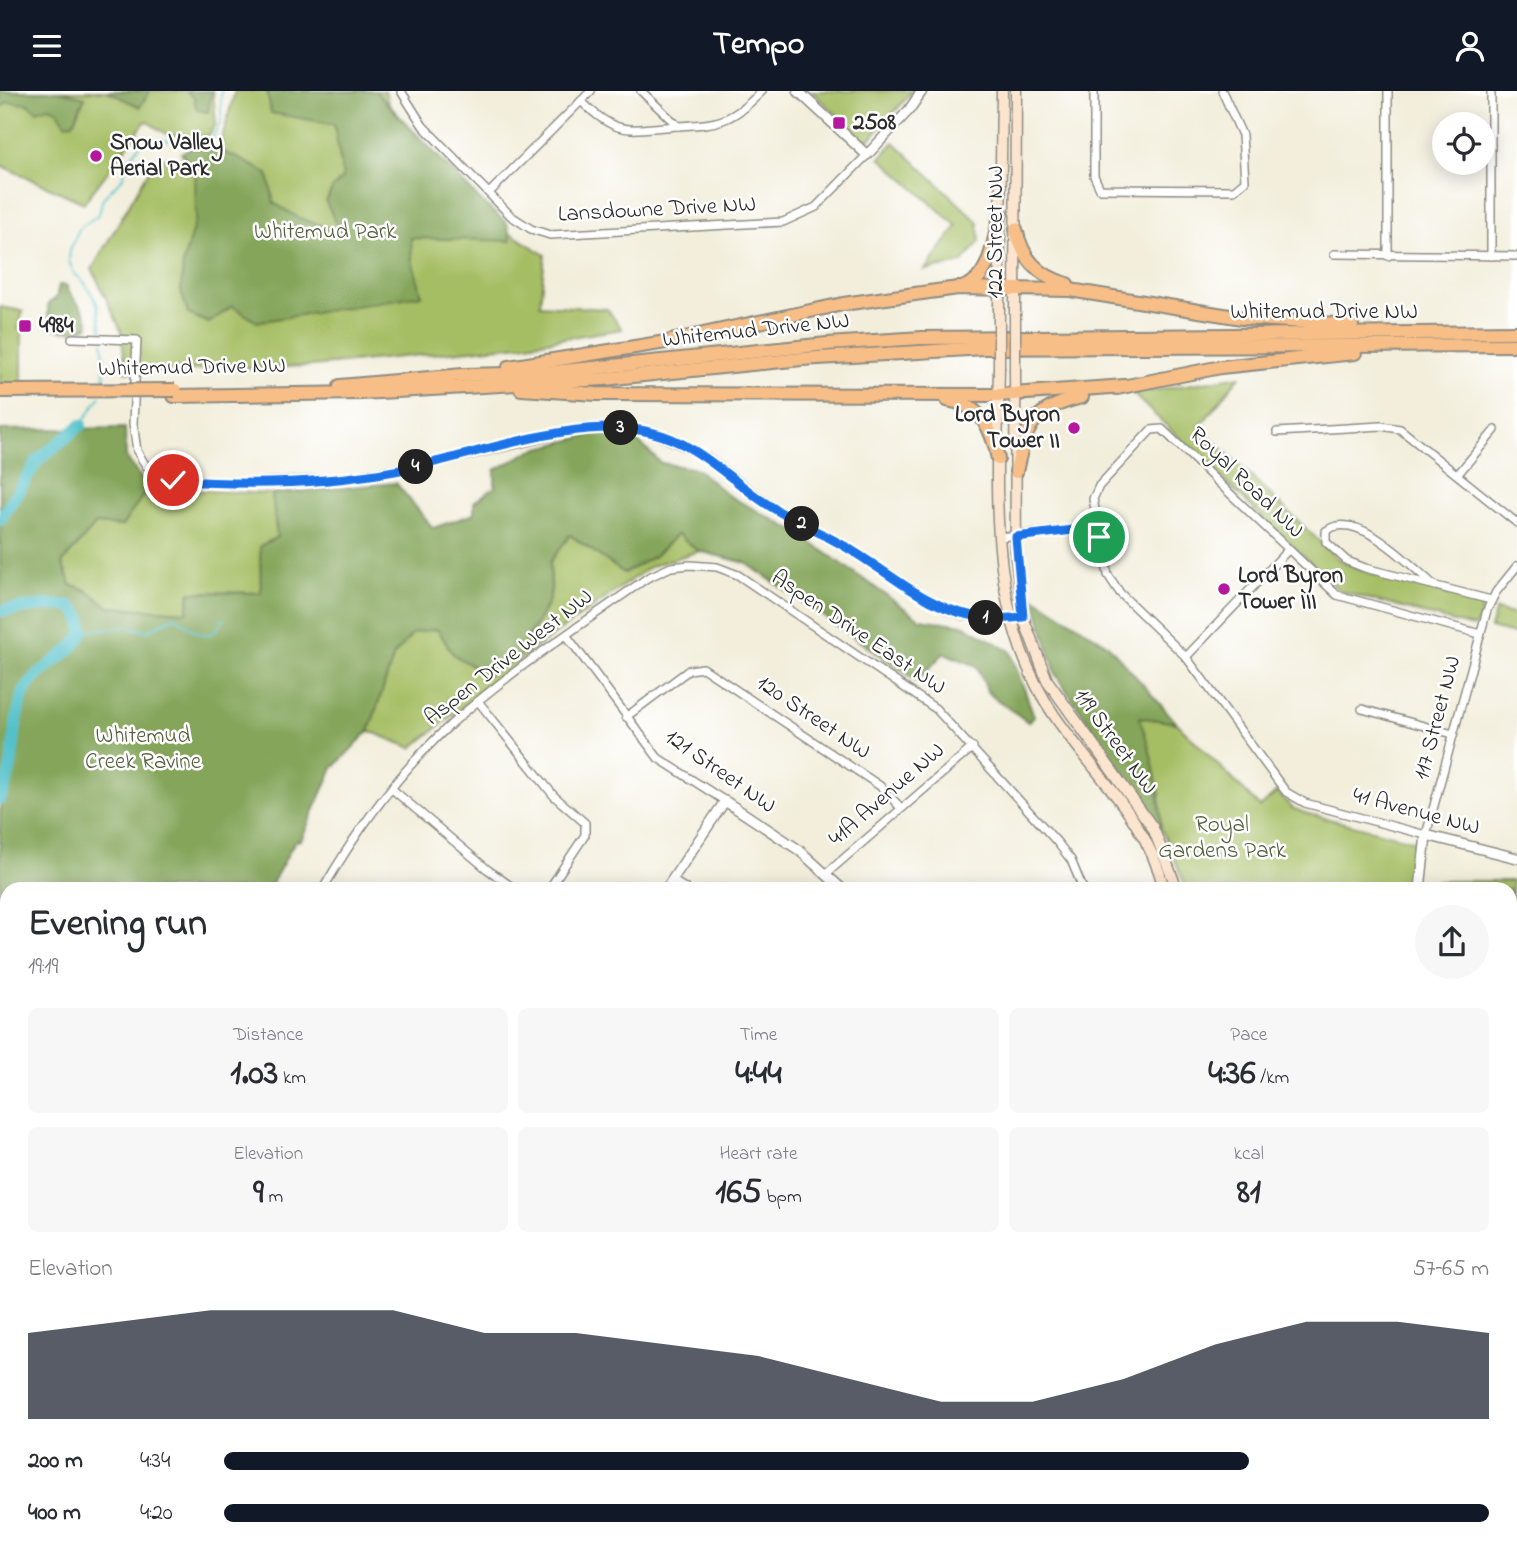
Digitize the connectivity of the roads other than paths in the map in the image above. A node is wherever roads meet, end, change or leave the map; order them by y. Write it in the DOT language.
graph roads {
  1 [pos="401,91"];
  2 [pos="591,91"];
  3 [pos="641,91"];
  4 [pos="762,91"];
  5 [pos="798,91"];
  6 [pos="922,91"];
  7 [pos="1002,91"];
  8 [pos="1016,91"];
  9 [pos="1094,91"];
  10 [pos="1222,91"];
  11 [pos="1388,91"];
  12 [pos="1491,91"];
  13 [pos="581,100"];
  14 [pos="678,127"];
  15 [pos="867,155"];
  16 [pos="489,193"];
  17 [pos="1001,213"];
  18 [pos="1016,229"];
  19 [pos="1334,254"];
  20 [pos="1388,256"];
  21 [pos="1491,256"];
  22 [pos="1517,256"];
  23 [pos="1000,288"];
  24 [pos="1015,288"];
  25 [pos="958,289"];
  26 [pos="1090,292"];
  27 [pos="999,307"];
  28 [pos="1517,332"];
  29 [pos="72,338"];
  30 [pos="1420,339"];
  31 [pos="1517,345"];
  32 [pos="1015,372"];
  33 [pos="459,380"];
  34 [pos="1125,386"];
  35 [pos="0,391"];
  36 [pos="175,393"];
  37 [pos="884,394"];
  38 [pos="1015,394"];
  39 [pos="999,395"];
  40 [pos="0,398"];
  41 [pos="1495,430"];
  42 [pos="1277,432"];
  43 [pos="998,459"];
  44 [pos="1016,472"];
  45 [pos="1458,474"];
  46 [pos="1517,523"];
  47 [pos="1097,527"];
  48 [pos="999,537"];
  49 [pos="1016,537"];
  50 [pos="1288,550"];
  51 [pos="698,565"];
  52 [pos="1517,566"];
  53 [pos="1435,586"];
  54 [pos="1491,600"];
  55 [pos="1023,617"];
  56 [pos="1011,618"];
  57 [pos="1480,634"];
  58 [pos="567,636"];
  59 [pos="1186,657"];
  60 [pos="478,701"];
  61 [pos="1362,709"];
  62 [pos="626,717"];
  63 [pos="1454,734"];
  64 [pos="973,747"];
  65 [pos="392,789"];
  66 [pos="725,801"];
  67 [pos="1305,803"];
  68 [pos="901,808"];
  69 [pos="1426,835"];
  70 [pos="1517,858"];
  71 [pos="827,873"];
  72 [pos="672,880"];
  73 [pos="328,882"];
  74 [pos="505,882"];
  75 [pos="554,882"];
  76 [pos="675,882"];
  77 [pos="835,882"];
  78 [pos="1080,882"];
  79 [pos="1161,882"];
  80 [pos="1174,882"];
  81 [pos="1421,882"];
  1 -- 16 [label="street, Lansdowne Drive NW"];
  2 -- 13 [label="street"];
  3 -- 14 [label="street"];
  4 -- 14 [label="street"];
  5 -- 15 [label="street"];
  6 -- 15 [label="street, Lansdowne Drive NW"];
  7 -- 17 [label="main road, 122 Street NW"];
  8 -- 18 [label="main road, 122 Street NW"];
  9 -- 10 [label="street"];
  11 -- 20 [label="street"];
  12 -- 21 [label="street"];
  13 -- 14 [label="street"];
  13 -- 16 [label="street"];
  15 -- 16 [label="street, Lansdowne Drive NW"];
  17 -- 23 [label="main road, 122 Street NW"];
  17 -- 25 [label="highway"];
  18 -- 24 [label="main road, 122 Street NW"];
  18 -- 26 [label="highway"];
  19 -- 20 [label="street"];
  20 -- 21 [label="street"];
  21 -- 22 [label="street"];
  23 -- 24 [label="highway"];
  23 -- 25 [label="highway"];
  23 -- 27 [label="main road, 122 Street NW"];
  24 -- 26 [label="highway"];
  24 -- 32 [label="main road, 122 Street NW, bridge"];
  25 -- 33 [label="highway"];
  26 -- 30 [label="highway"];
  27 -- 39 [label="main road, 119 Street NW, bridge"];
  28 -- 30 [label="highway, Whitemud Drive NW"];
  29 -- 56 [label="street"];
  30 -- 31 [label="highway, Whitemud Drive NW"];
  30 -- 33 [label="highway, Whitemud Drive NW"];
  30 -- 34 [label="highway"];
  32 -- 38 [label="main road, 119 Street NW"];
  33 -- 36 [label="highway, Whitemud Drive NW"];
  33 -- 37 [label="highway"];
  34 -- 38 [label="highway"];
  34 -- 44 [label="highway"];
  35 -- 36 [label="highway, Whitemud Drive NW, bridge"];
  36 -- 40 [label="highway, Whitemud Drive NW"];
  37 -- 39 [label="highway"];
  37 -- 43 [label="highway"];
  38 -- 39 [label="highway"];
  38 -- 44 [label="main road, 119 Street NW"];
  39 -- 43 [label="main road, 119 Street NW"];
  41 -- 45 [label="street"];
  42 -- 45 [label="street"];
  43 -- 48 [label="main road, 119 Street NW"];
  44 -- 49 [label="main road, 119 Street NW"];
  45 -- 46 [label="street"];
  47 -- 49 [label="street"];
  47 -- 50 [label="street, Royal Road NW"];
  47 -- 59 [label="street, Royal Road NW"];
  48 -- 49 [label="street"];
  48 -- 56 [label="main road, 119 Street NW"];
  49 -- 55 [label="main road, 119 Street NW"];
  50 -- 57 [label="street, Royal Road NW"];
  50 -- 59 [label="street"];
  51 -- 58 [label="street, Aspen Drive West NW"];
  51 -- 64 [label="street, Aspen Drive East NW"];
  52 -- 54 [label="street, 117 Street NW"];
  53 -- 53 [label="street"];
  53 -- 54 [label="street"];
  54 -- 57 [label="street, 117 Street NW"];
  55 -- 56 [label="street"];
  55 -- 80 [label="main road, 119 Street NW"];
  56 -- 79 [label="main road, 119 Street NW"];
  57 -- 63 [label="street, 117 Street NW"];
  58 -- 60 [label="street, Aspen Drive West NW"];
  58 -- 62 [label="street, 121 Street NW"];
  59 -- 67 [label="street, Royal Road NW"];
  60 -- 65 [label="street, Aspen Drive West NW"];
  60 -- 75 [label="street"];
  61 -- 63 [label="street"];
  62 -- 66 [label="street, 121 Street NW"];
  62 -- 68 [label="street, 120 Street NW"];
  63 -- 69 [label="street, 117 Street NW"];
  64 -- 68 [label="street, 41A Avenue NW"];
  64 -- 78 [label="street, Aspen Drive East NW"];
  65 -- 73 [label="street, Aspen Drive West NW"];
  65 -- 74 [label="street"];
  66 -- 71 [label="street, 121 Street NW"];
  66 -- 72 [label="street"];
  67 -- 69 [label="street, 41 Avenue NW"];
  68 -- 71 [label="street, 41A Avenue NW"];
  69 -- 70 [label="street, 41 Avenue NW"];
  69 -- 81 [label="street, 117 Street NW"];
  71 -- 77 [label="street, 121 Street NW"];
  72 -- 76 [label="street"];
}
